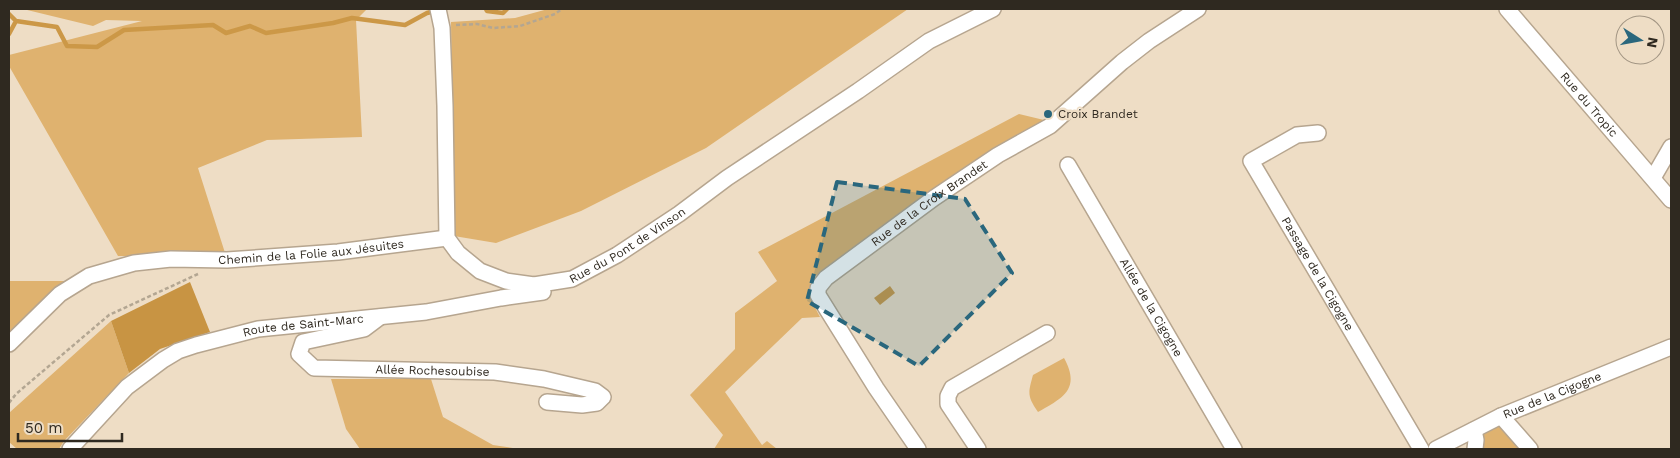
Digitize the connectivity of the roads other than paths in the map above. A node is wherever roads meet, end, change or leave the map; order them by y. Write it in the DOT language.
graph roads {
  1 [pos="993,9"];
  2 [pos="1198,9"];
  3 [pos="1508,9"];
  4 [pos="440,18"];
  5 [pos="1318,133"];
  6 [pos="1671,148"];
  7 [pos="1068,164"];
  8 [pos="1653,178"];
  9 [pos="1671,200"];
  10 [pos="447,238"];
  11 [pos="572,279"];
  12 [pos="380,317"];
  13 [pos="1047,332"];
  14 [pos="9,344"];
  15 [pos="1671,347"];
  16 [pos="547,402"];
  17 [pos="1501,416"];
  18 [pos="1474,430"];
  19 [pos="70,449"];
  20 [pos="918,449"];
  21 [pos="978,449"];
  22 [pos="1234,449"];
  23 [pos="1421,449"];
  24 [pos="1436,449"];
  25 [pos="1474,449"];
  26 [pos="1530,449"];
  1 -- 11 [label="street, Rue du Pont de Vinson"];
  2 -- 20 [label="street, Rue de la Croix Brandet"];
  3 -- 8 [label="street, Rue du Tropic"];
  4 -- 10 [label="street"];
  5 -- 23 [label="street, Passage de la Cigogne"];
  6 -- 8 [label="street"];
  7 -- 22 [label="street, Allée de la Cigogne"];
  8 -- 9 [label="street, Rue du Tropic"];
  10 -- 11 [label="street, Rue du Pont de Vinson"];
  10 -- 14 [label="street, Chemin de la Folie aux Jésuites"];
  11 -- 12 [label="street, Route de Saint-Marc"];
  12 -- 16 [label="street, Allée Rochesoubise"];
  12 -- 19 [label="street, Route de Saint-Marc"];
  13 -- 21 [label="street"];
  15 -- 17 [label="street, Rue de la Cigogne"];
  17 -- 18 [label="street, Rue de la Cigogne"];
  17 -- 26 [label="street"];
  18 -- 24 [label="street, Rue de la Cigogne"];
  18 -- 25 [label="street"];
}
